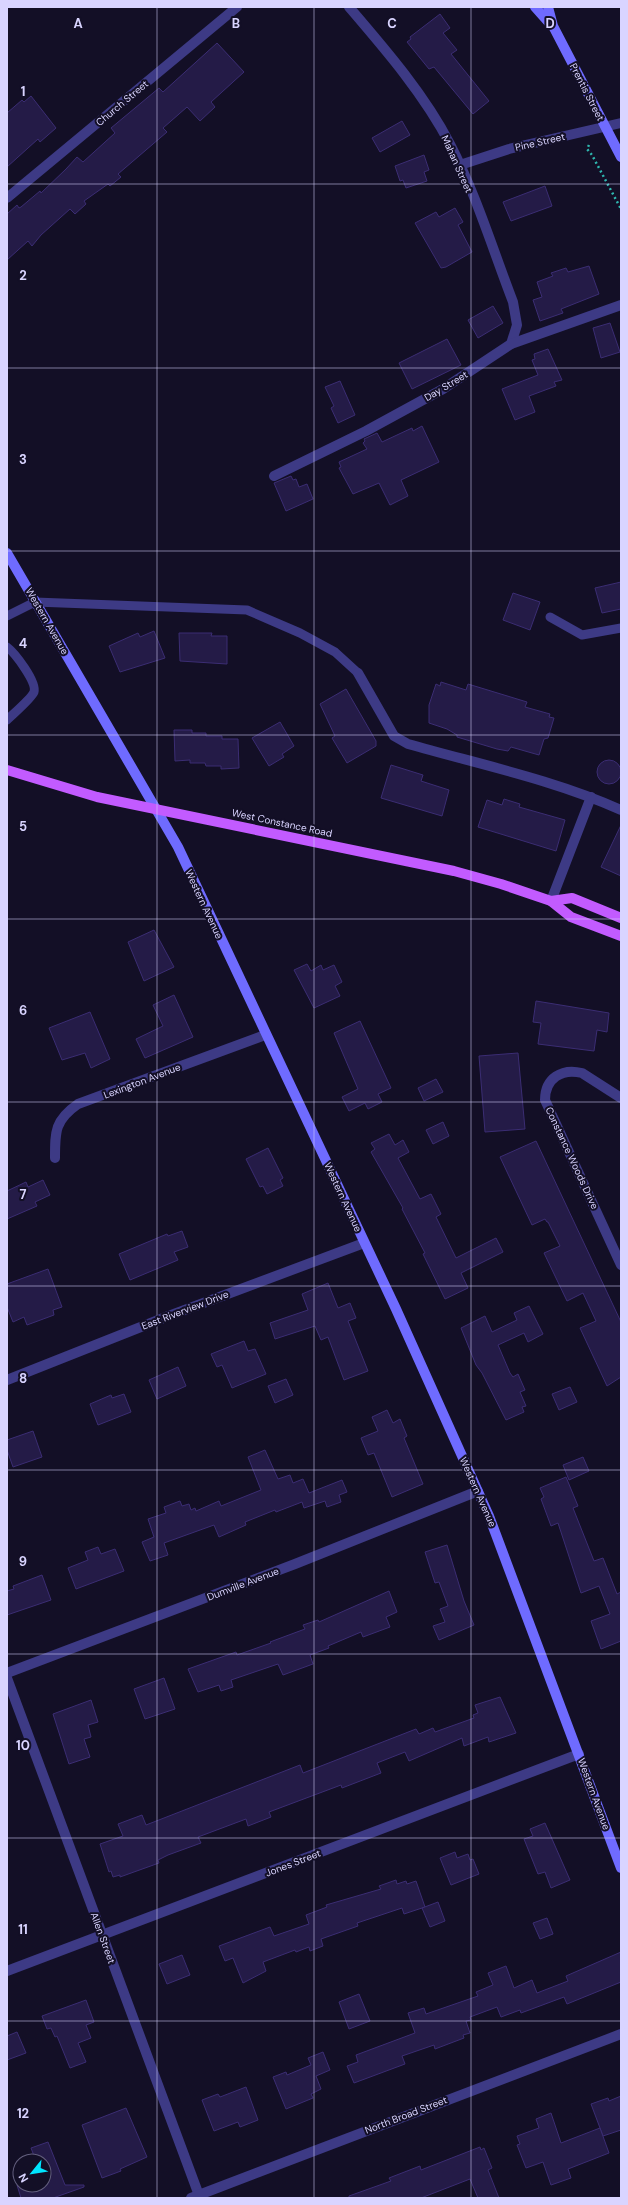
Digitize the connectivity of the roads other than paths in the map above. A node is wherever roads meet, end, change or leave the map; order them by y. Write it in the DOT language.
graph roads {
  1 [pos="237,7"];
  2 [pos="349,7"];
  3 [pos="535,7"];
  4 [pos="548,7"];
  5 [pos="553,26"];
  6 [pos="621,123"];
  7 [pos="605,127"];
  8 [pos="621,157"];
  9 [pos="460,165"];
  10 [pos="7,198"];
  11 [pos="621,305"];
  12 [pos="511,344"];
  13 [pos="274,476"];
  14 [pos="7,553"];
  15 [pos="35,602"];
  16 [pos="7,616"];
  17 [pos="550,617"];
  18 [pos="621,628"];
  19 [pos="7,647"];
  20 [pos="358,673"];
  21 [pos="7,720"];
  22 [pos="7,770"];
  23 [pos="591,797"];
  24 [pos="156,809"];
  25 [pos="621,810"];
  26 [pos="551,901"];
  27 [pos="621,918"];
  28 [pos="621,936"];
  29 [pos="265,1035"];
  30 [pos="621,1098"];
  31 [pos="55,1158"];
  32 [pos="364,1243"];
  33 [pos="621,1265"];
  34 [pos="7,1380"];
  35 [pos="478,1491"];
  36 [pos="7,1673"];
  37 [pos="7,1678"];
  38 [pos="579,1754"];
  39 [pos="621,1868"];
  40 [pos="102,1935"];
  41 [pos="7,1971"];
  42 [pos="621,2034"];
  43 [pos="196,2197"];
  1 -- 10 [label="street, Church Street"];
  2 -- 9 [label="street, Mahan Street"];
  3 -- 5 [label="street, Prentis Street"];
  4 -- 5 [label="street, Prentis Street"];
  5 -- 7 [label="street, Prentis Street"];
  6 -- 7 [label="street, Pine Street"];
  7 -- 8 [label="street, Prentis Street"];
  7 -- 9 [label="street, Pine Street"];
  9 -- 12 [label="street, Mahan Street"];
  11 -- 12 [label="street, Day Street"];
  12 -- 13 [label="street, Day Street"];
  14 -- 15 [label="street, Western Avenue"];
  15 -- 16 [label="lane"];
  15 -- 20 [label="lane"];
  15 -- 24 [label="street, Western Avenue"];
  17 -- 18 [label="lane"];
  19 -- 21 [label="lane"];
  20 -- 23 [label="street"];
  22 -- 24 [label="main road, West Constance Road"];
  23 -- 25 [label="street"];
  23 -- 26 [label="street"];
  24 -- 26 [label="main road, West Constance Road"];
  24 -- 29 [label="street, Western Avenue"];
  26 -- 27 [label="main road, West Constance Road"];
  26 -- 28 [label="main road, West Constance Road"];
  29 -- 31 [label="street, Lexington Avenue"];
  29 -- 32 [label="street, Western Avenue"];
  30 -- 33 [label="street, Constance Woods Drive"];
  32 -- 34 [label="street, East Riverview Drive"];
  32 -- 35 [label="street, Western Avenue"];
  35 -- 36 [label="street, Dumville Avenue"];
  35 -- 38 [label="street, Western Avenue"];
  37 -- 40 [label="street, Allen Street"];
  38 -- 39 [label="street, Western Avenue"];
  38 -- 40 [label="street, Jones Street"];
  40 -- 41 [label="street, Jones Street"];
  40 -- 43 [label="street, Allen Street"];
  42 -- 43 [label="street, North Broad Street"];
}
